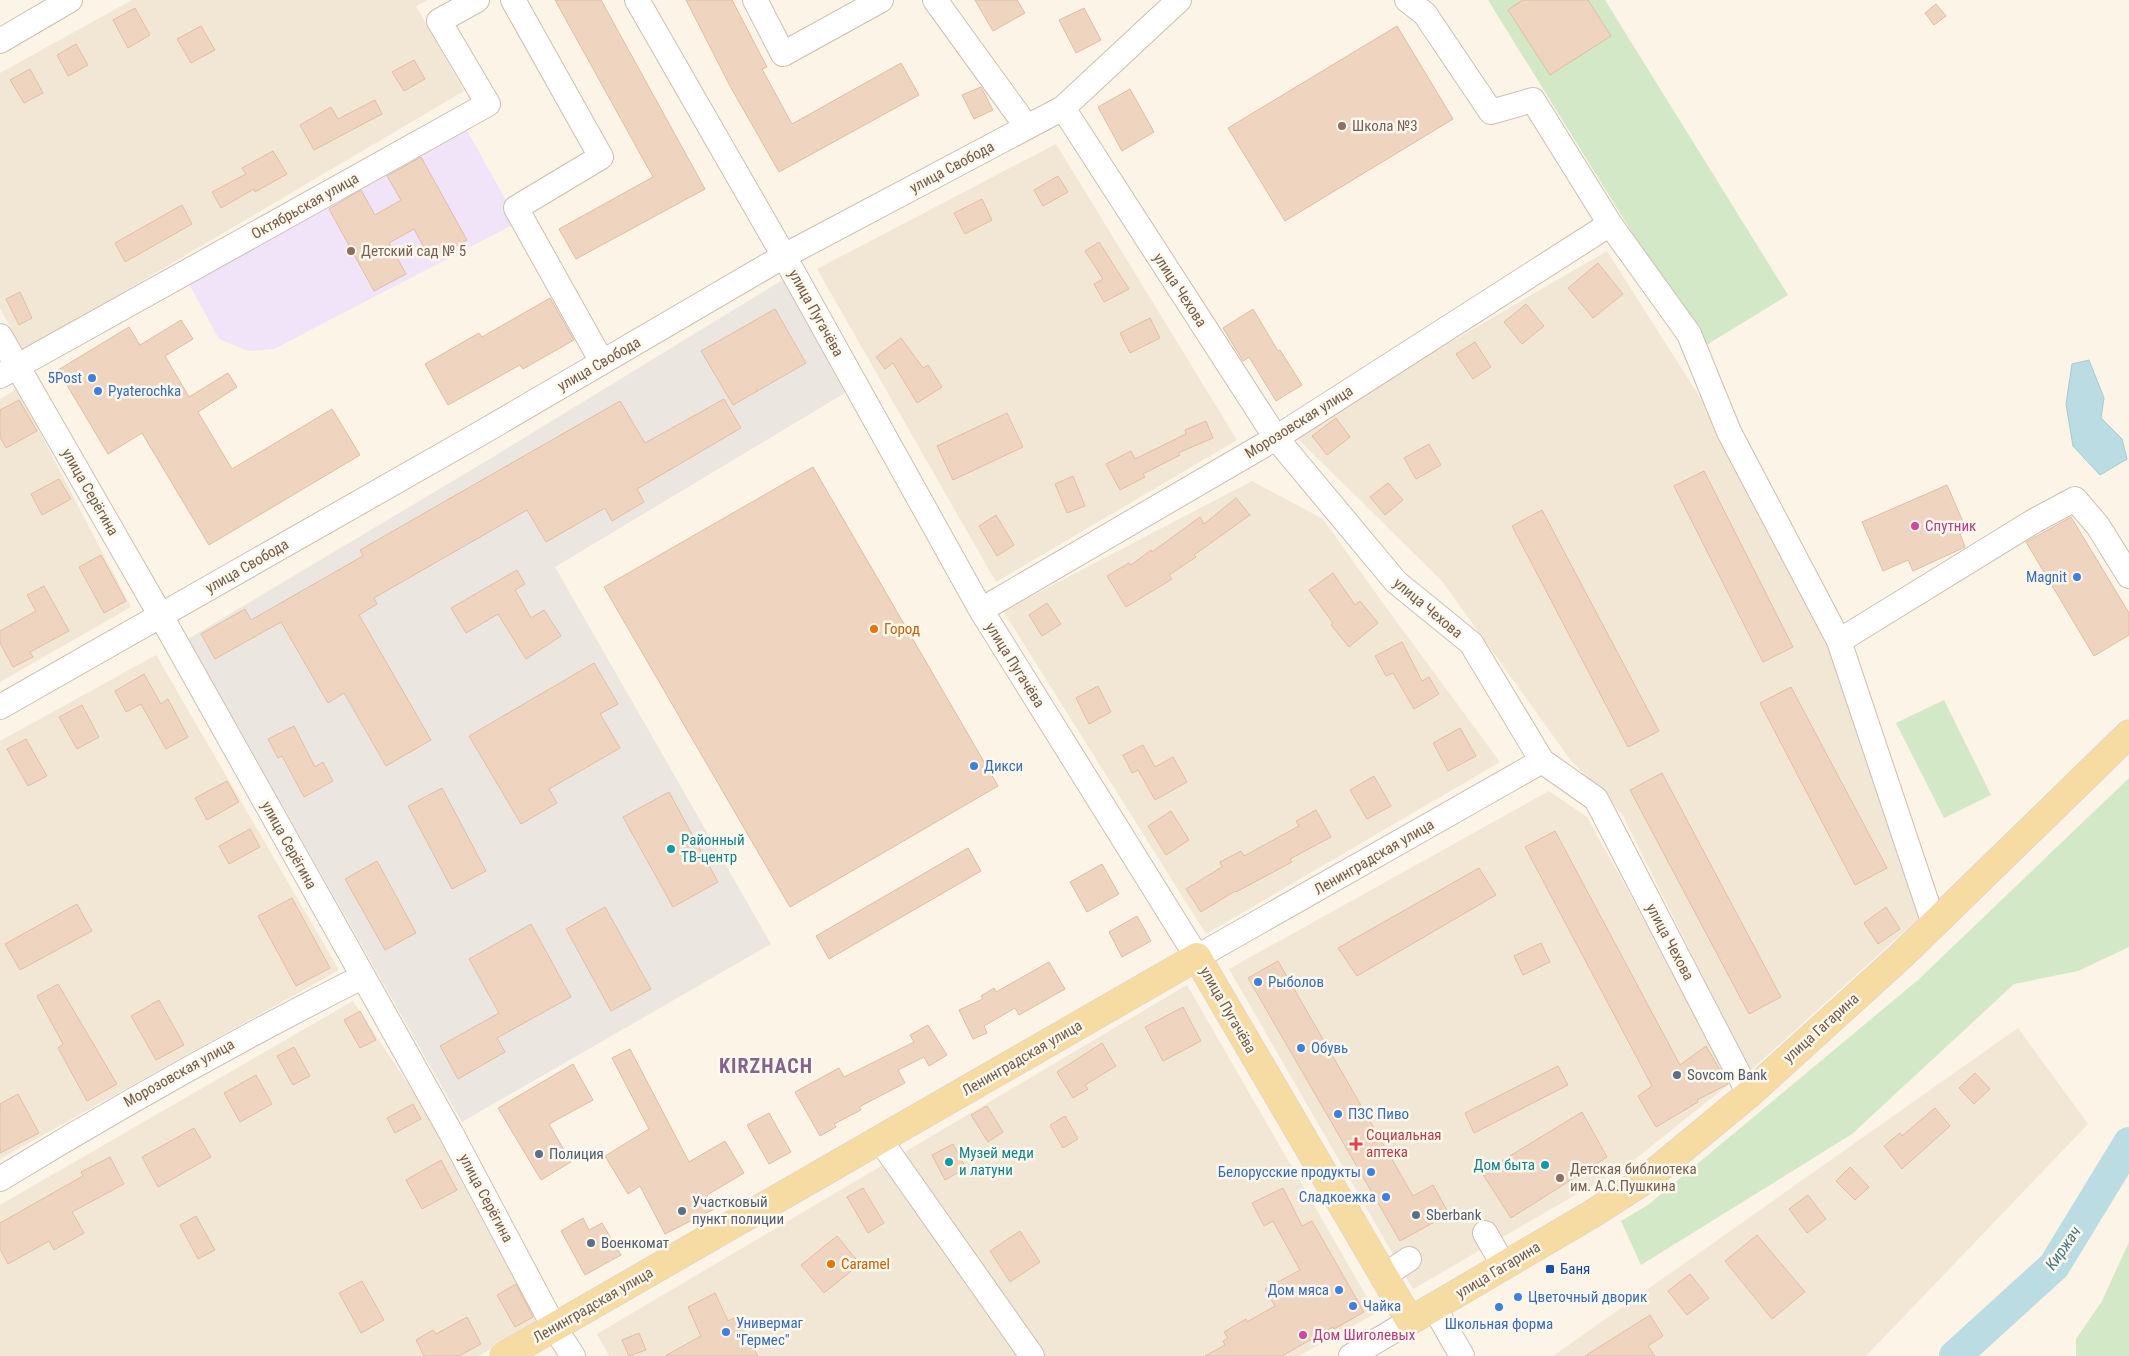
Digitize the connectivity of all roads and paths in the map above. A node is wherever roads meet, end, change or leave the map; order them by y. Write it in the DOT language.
graph roads {
  1 [pos="70,0"];
  2 [pos="477,0"];
  3 [pos="513,0"];
  4 [pos="637,0"];
  5 [pos="754,0"];
  6 [pos="881,0"];
  7 [pos="936,0"];
  8 [pos="1179,0"];
  9 [pos="1407,0"];
  10 [pos="0,41"];
  11 [pos="1063,108"];
  12 [pos="1027,127"];
  13 [pos="1610,224"];
  14 [pos="784,256"];
  15 [pos="0,336"];
  16 [pos="602,362"];
  17 [pos="9,371"];
  18 [pos="1276,438"];
  19 [pos="2129,576"];
  20 [pos="981,610"];
  21 [pos="161,616"];
  22 [pos="1839,641"];
  23 [pos="0,707"];
  24 [pos="2129,734"];
  25 [pos="1542,761"];
  26 [pos="1934,924"];
  27 [pos="1197,957"];
  28 [pos="362,977"];
  29 [pos="1749,1094"];
  30 [pos="880,1140"];
  31 [pos="0,1179"];
  32 [pos="1485,1233"];
  33 [pos="1409,1259"];
  34 [pos="1504,1266"];
  35 [pos="1384,1276"];
  36 [pos="1434,1307"];
  37 [pos="1410,1321"];
  38 [pos="554,1327"];
  39 [pos="504,1356"];
  40 [pos="573,1356"];
  41 [pos="1032,1356"];
  42 [pos="1350,1356"];
  43 [pos="1462,1356"];
  1 -- 10 [label="street"];
  2 -- 17 [label="street, Октябрьская улица"];
  3 -- 16 [label="street"];
  4 -- 14 [label="street, улица Пугачёва"];
  5 -- 6 [label="street"];
  7 -- 12 [label="street"];
  8 -- 11 [label="street, улица Свобода"];
  9 -- 13 [label="street"];
  11 -- 12 [label="street, улица Свобода"];
  11 -- 18 [label="street, улица Чехова"];
  12 -- 14 [label="street, улица Свобода"];
  13 -- 18 [label="street, Морозовская улица"];
  13 -- 22 [label="street"];
  14 -- 16 [label="street, улица Свобода"];
  14 -- 20 [label="street, улица Пугачёва"];
  15 -- 17 [label="street, улица Серёгина"];
  16 -- 21 [label="street, улица Свобода"];
  17 -- 21 [label="street, улица Серёгина"];
  18 -- 20 [label="street, Морозовская улица"];
  18 -- 25 [label="street, улица Чехова"];
  19 -- 22 [label="street"];
  20 -- 27 [label="street, улица Пугачёва"];
  21 -- 23 [label="street, улица Свобода"];
  21 -- 28 [label="street, улица Серёгина"];
  22 -- 26 [label="street"];
  24 -- 26 [label="main road, улица Гагарина"];
  25 -- 27 [label="street, Ленинградская улица"];
  25 -- 29 [label="street, улица Чехова"];
  26 -- 29 [label="main road, улица Гагарина"];
  27 -- 30 [label="main road, Ленинградская улица"];
  27 -- 35 [label="main road, улица Пугачёва"];
  28 -- 31 [label="street, Морозовская улица"];
  28 -- 38 [label="street, улица Серёгина"];
  29 -- 34 [label="main road, улица Гагарина"];
  30 -- 38 [label="main road, Ленинградская улица"];
  30 -- 41 [label="street"];
  32 -- 34 [label="street"];
  33 -- 35 [label="street"];
  34 -- 36 [label="main road, улица Гагарина"];
  35 -- 37 [label="main road, улица Пугачёва"];
  36 -- 37 [label="main road, улица Гагарина"];
  36 -- 43 [label="street"];
  37 -- 42 [label="street, улица Гагарина"];
  38 -- 39 [label="main road, Ленинградская улица"];
  38 -- 40 [label="street, улица Серёгина"];
}
